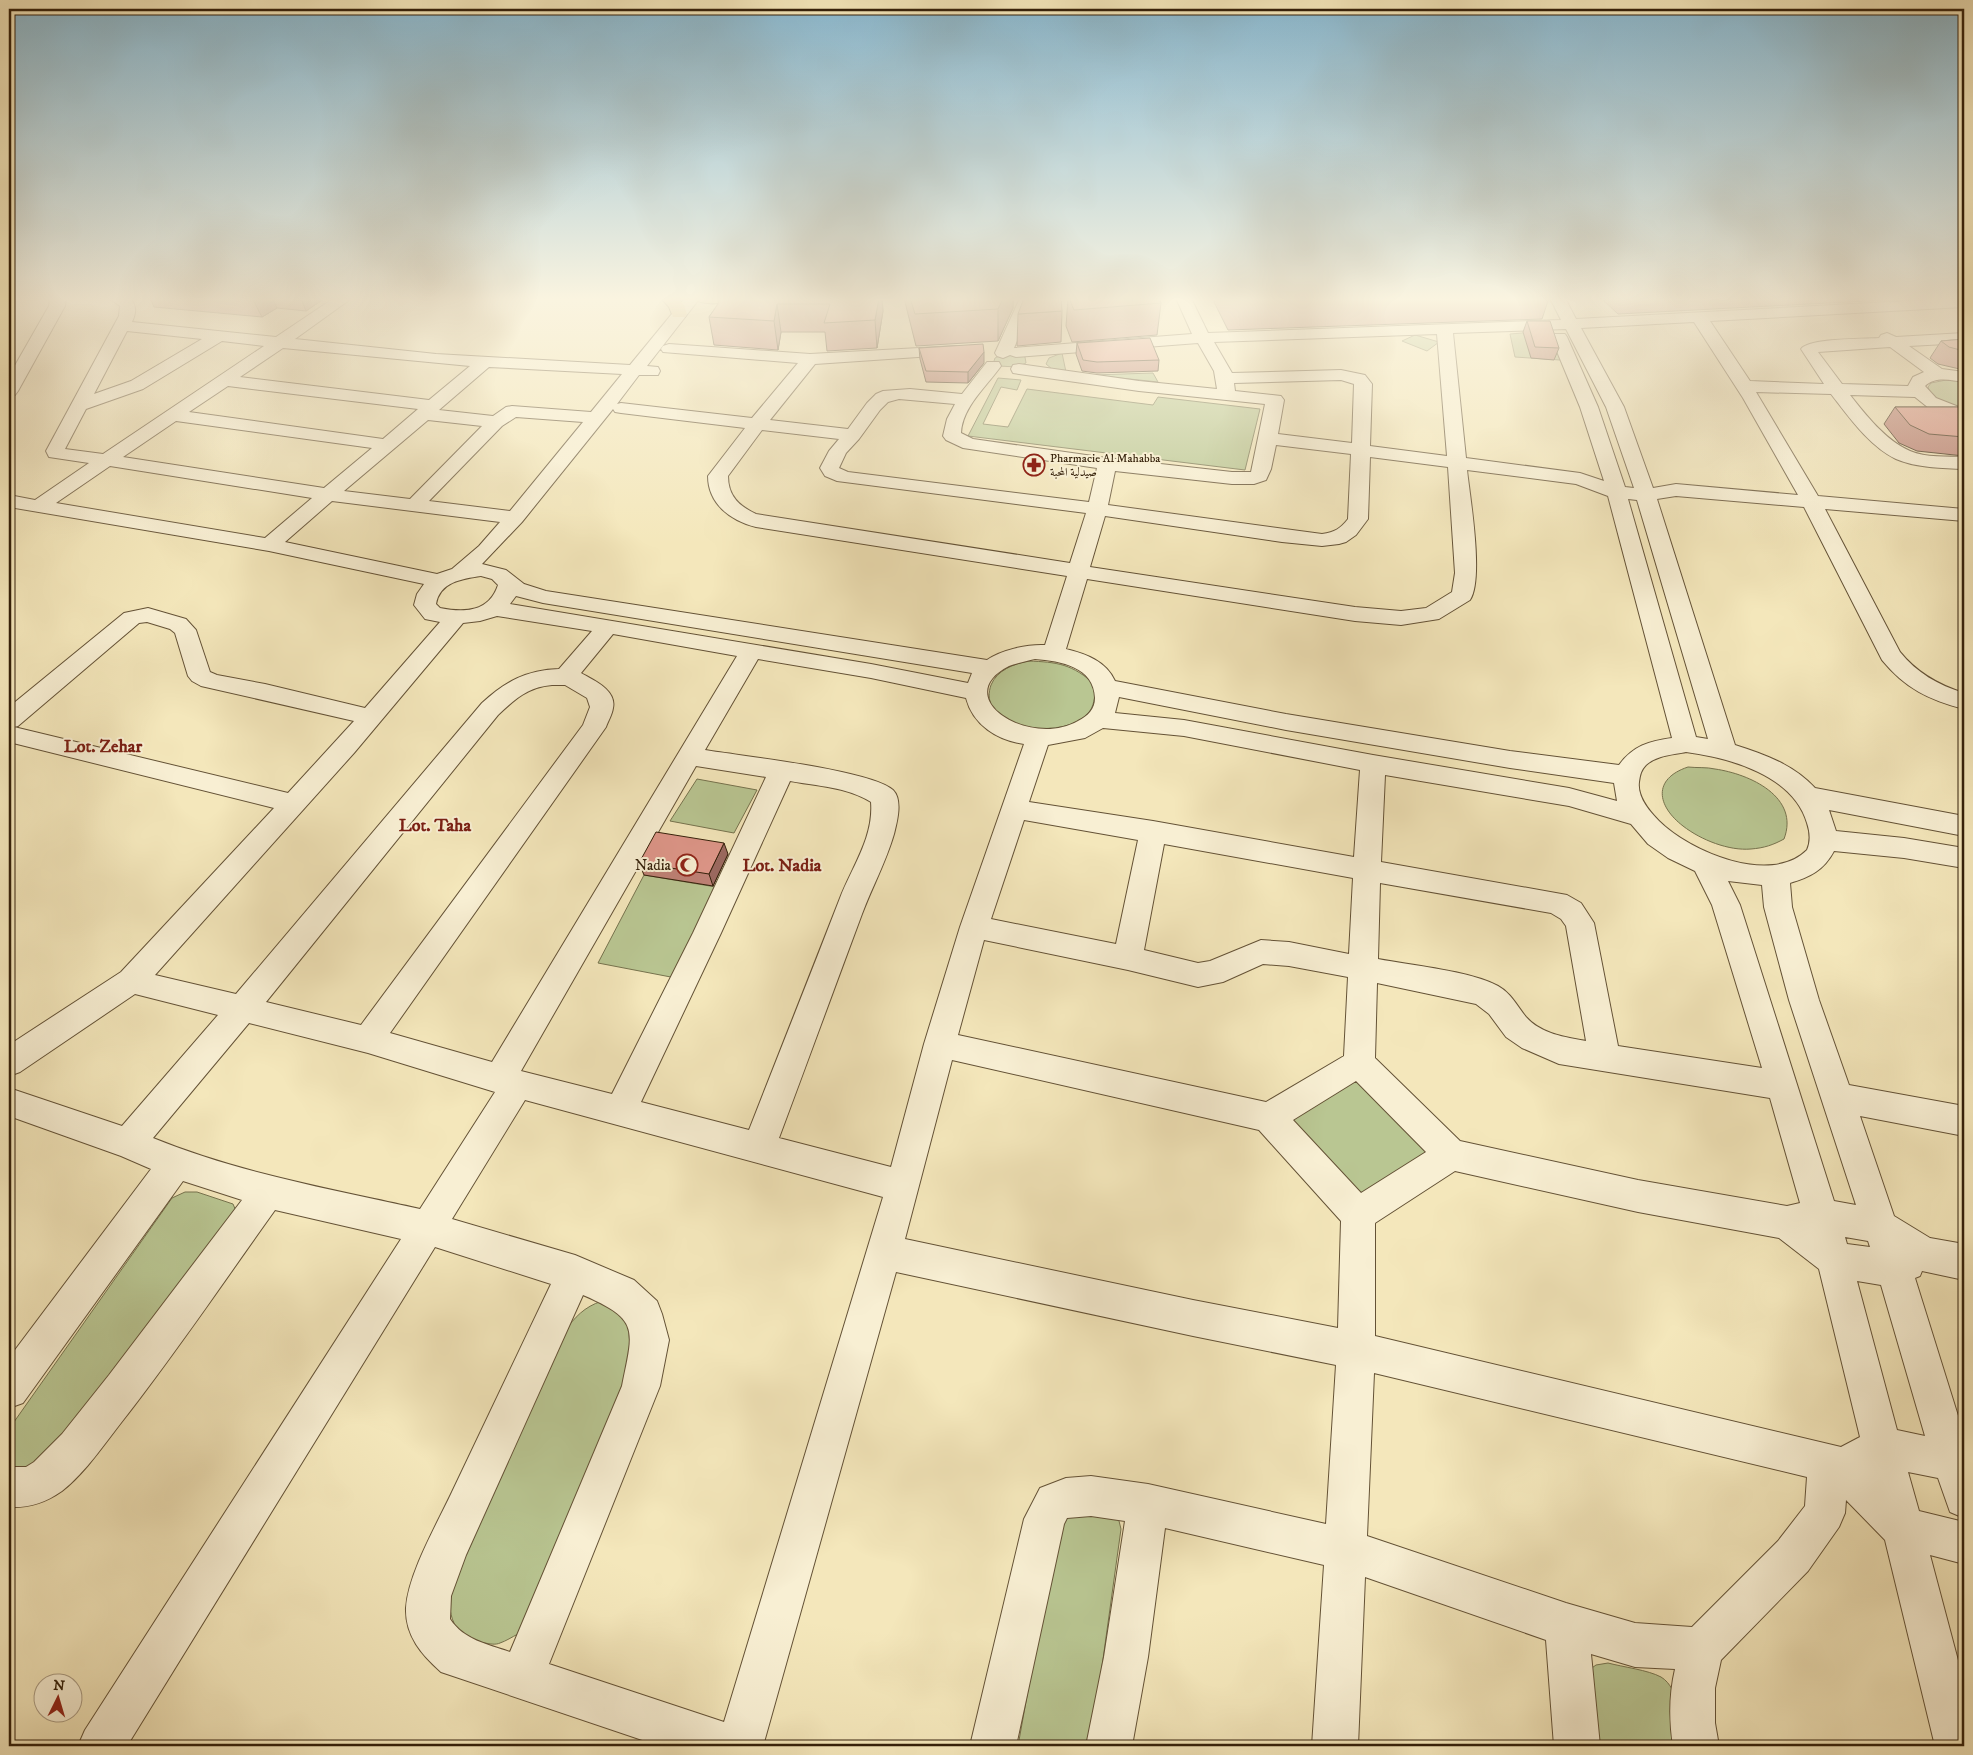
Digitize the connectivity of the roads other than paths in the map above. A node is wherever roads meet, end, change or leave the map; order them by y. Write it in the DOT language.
graph roads {
  1 [pos="15,380"];
  2 [pos="94,380"];
  3 [pos="146,380"];
  4 [pos="224,380"];
  5 [pos="465,380"];
  6 [pos="625,380"];
  7 [pos="645,380"];
  8 [pos="793,380"];
  9 [pos="986,380"];
  10 [pos="1172,380"];
  11 [pos="1224,380"];
  12 [pos="1260,380"];
  13 [pos="1278,380"];
  14 [pos="1360,380"];
  15 [pos="1450,380"];
  16 [pos="1578,380"];
  17 [pos="1598,380"];
  18 [pos="1741,380"];
  19 [pos="1830,380"];
  20 [pos="1918,380"];
  21 [pos="1745,386"];
  22 [pos="1226,387"];
  23 [pos="1837,389"];
  24 [pos="9,391"];
  25 [pos="1919,392"];
  26 [pos="966,400"];
  27 [pos="1275,400"];
  28 [pos="80,405"];
  29 [pos="621,408"];
  30 [pos="429,410"];
  31 [pos="1964,414"];
  32 [pos="173,415"];
  33 [pos="596,418"];
  34 [pos="496,422"];
  35 [pos="756,425"];
  36 [pos="852,435"];
  37 [pos="1267,438"];
  38 [pos="388,445"];
  39 [pos="1361,450"];
  40 [pos="107,460"];
  41 [pos="1457,462"];
  42 [pos="1964,463"];
  43 [pos="1107,464"];
  44 [pos="1614,484"];
  45 [pos="1643,487"];
  46 [pos="329,494"];
  47 [pos="9,501"];
  48 [pos="1812,502"];
  49 [pos="415,505"];
  50 [pos="39,506"];
  51 [pos="1097,509"];
  52 [pos="1964,515"];
  53 [pos="515,518"];
  54 [pos="269,545"];
  55 [pos="506,565"];
  56 [pos="1079,570"];
  57 [pos="451,577"];
  58 [pos="493,609"];
  59 [pos="455,619"];
  60 [pos="608,626"];
  61 [pos="751,652"];
  62 [pos="1054,653"];
  63 [pos="988,668"];
  64 [pos="565,677"];
  65 [pos="1107,687"];
  66 [pos="976,692"];
  67 [pos="1964,701"];
  68 [pos="370,717"];
  69 [pos="1099,719"];
  70 [pos="9,720"];
  71 [pos="9,734"];
  72 [pos="1038,739"];
  73 [pos="1686,744"];
  74 [pos="1724,749"];
  75 [pos="689,756"];
  76 [pos="1373,764"];
  77 [pos="782,771"];
  78 [pos="1626,775"];
  79 [pos="1806,796"];
  80 [pos="292,803"];
  81 [pos="1013,809"];
  82 [pos="1638,817"];
  83 [pos="1964,826"];
  84 [pos="1153,831"];
  85 [pos="1824,840"];
  86 [pos="1964,858"];
  87 [pos="1706,865"];
  88 [pos="1366,871"];
  89 [pos="1775,875"];
  90 [pos="974,927"];
  91 [pos="1128,958"];
  92 [pos="1364,968"];
  93 [pos="131,981"];
  94 [pos="244,1008"];
  95 [pos="368,1040"];
  96 [pos="940,1044"];
  97 [pos="1604,1056"];
  98 [pos="9,1062"];
  99 [pos="1359,1064"];
  100 [pos="509,1081"];
  101 [pos="1783,1086"];
  102 [pos="1837,1097"];
  103 [pos="9,1102"];
  104 [pos="620,1111"];
  105 [pos="1269,1117"];
  106 [pos="1964,1121"];
  107 [pos="128,1143"];
  108 [pos="759,1148"];
  109 [pos="1452,1155"];
  110 [pos="176,1163"];
  111 [pos="903,1186"];
  112 [pos="268,1192"];
  113 [pos="1358,1215"];
  114 [pos="1821,1215"];
  115 [pos="1787,1223"];
  116 [pos="1881,1227"];
  117 [pos="427,1228"];
  118 [pos="884,1252"];
  119 [pos="1834,1260"];
  120 [pos="1909,1262"];
  121 [pos="1964,1262"];
  122 [pos="574,1273"];
  123 [pos="1356,1350"];
  124 [pos="9,1389"];
  125 [pos="1883,1447"];
  126 [pos="1835,1465"];
  127 [pos="1958,1466"];
  128 [pos="9,1487"];
  129 [pos="1964,1498"];
  130 [pos="1148,1504"];
  131 [pos="1901,1527"];
  132 [pos="1964,1543"];
  133 [pos="1345,1549"];
  134 [pos="1566,1625"];
  135 [pos="1701,1649"];
  136 [pos="522,1677"];
  137 [pos="101,1746"];
  138 [pos="728,1746"];
  139 [pos="740,1746"];
  140 [pos="993,1746"];
  141 [pos="1109,1746"];
  142 [pos="1335,1746"];
  143 [pos="1577,1746"];
  144 [pos="1696,1746"];
  145 [pos="1958,1746"];
  1 -- 24 [label="street"];
  2 -- 28 [label="street"];
  3 -- 28 [label="street"];
  4 -- 30 [label="street"];
  4 -- 32 [label="street"];
  5 -- 30 [label="street"];
  6 -- 33 [label="street"];
  7 -- 29 [label="street"];
  8 -- 35 [label="street"];
  9 -- 26 [label="street"];
  10 -- 22 [label="street"];
  11 -- 22 [label="street"];
  12 -- 22 [label="street"];
  13 -- 27 [label="street"];
  14 -- 39 [label="street"];
  15 -- 41 [label="street"];
  16 -- 44 [label="street"];
  17 -- 45 [label="street"];
  18 -- 21 [label="street"];
  19 -- 23 [label="street"];
  20 -- 25 [label="street"];
  21 -- 23 [label="street"];
  21 -- 48 [label="street"];
  22 -- 27 [label="street"];
  23 -- 25 [label="street"];
  23 -- 42 [label="street"];
  25 -- 31 [label="street"];
  26 -- 36 [label="street"];
  26 -- 43 [label="street"];
  27 -- 37 [label="street"];
  28 -- 40 [label="street"];
  29 -- 35 [label="street"];
  29 -- 55 [label="street"];
  30 -- 34 [label="street"];
  30 -- 38 [label="street"];
  32 -- 38 [label="street"];
  32 -- 40 [label="street"];
  33 -- 34 [label="street"];
  33 -- 53 [label="street"];
  34 -- 49 [label="street"];
  35 -- 36 [label="street"];
  35 -- 56 [label="street"];
  36 -- 51 [label="street"];
  37 -- 39 [label="street"];
  37 -- 43 [label="street"];
  38 -- 46 [label="street"];
  39 -- 41 [label="street"];
  39 -- 51 [label="street"];
  40 -- 46 [label="street"];
  40 -- 50 [label="street"];
  41 -- 44 [label="street"];
  41 -- 56 [label="street"];
  43 -- 51 [label="street"];
  44 -- 45 [label="street"];
  44 -- 73 [label="street"];
  45 -- 48 [label="street"];
  45 -- 74 [label="street"];
  46 -- 49 [label="street"];
  46 -- 54 [label="street"];
  47 -- 50 [label="street"];
  48 -- 52 [label="street"];
  48 -- 67 [label="street"];
  49 -- 53 [label="street"];
  50 -- 54 [label="street"];
  51 -- 56 [label="street"];
  53 -- 57 [label="street"];
  54 -- 57 [label="street"];
  55 -- 57 [label="street"];
  55 -- 58 [label="street"];
  55 -- 63 [label="street"];
  56 -- 62 [label="street"];
  57 -- 59 [label="street"];
  58 -- 59 [label="street"];
  58 -- 60 [label="street"];
  59 -- 68 [label="street"];
  60 -- 61 [label="street"];
  60 -- 64 [label="street"];
  61 -- 66 [label="street"];
  61 -- 75 [label="street"];
  62 -- 63 [label="street"];
  62 -- 65 [label="street"];
  63 -- 66 [label="street"];
  64 -- 94 [label="street"];
  64 -- 95 [label="street"];
  65 -- 69 [label="street"];
  65 -- 78 [label="street"];
  66 -- 72 [label="street"];
  68 -- 70 [label="street"];
  68 -- 80 [label="street"];
  69 -- 72 [label="street"];
  69 -- 76 [label="street"];
  71 -- 80 [label="street"];
  72 -- 81 [label="street"];
  73 -- 74 [label="street"];
  73 -- 78 [label="street"];
  74 -- 79 [label="street"];
  75 -- 77 [label="street"];
  75 -- 100 [label="street"];
  76 -- 82 [label="street"];
  76 -- 88 [label="street"];
  77 -- 104 [label="street"];
  77 -- 108 [label="street"];
  78 -- 82 [label="street"];
  79 -- 83 [label="street"];
  79 -- 85 [label="street"];
  80 -- 93 [label="street"];
  81 -- 84 [label="street"];
  81 -- 90 [label="street"];
  82 -- 87 [label="street"];
  84 -- 88 [label="street"];
  84 -- 91 [label="street"];
  85 -- 86 [label="street"];
  85 -- 89 [label="street"];
  87 -- 89 [label="street"];
  87 -- 101 [label="street"];
  88 -- 92 [label="street"];
  88 -- 97 [label="street"];
  89 -- 102 [label="street"];
  90 -- 91 [label="street"];
  90 -- 96 [label="street"];
  91 -- 92 [label="street"];
  92 -- 97 [label="street"];
  92 -- 99 [label="street"];
  93 -- 94 [label="street"];
  93 -- 98 [label="street"];
  94 -- 95 [label="street"];
  94 -- 107 [label="street"];
  95 -- 100 [label="street"];
  96 -- 105 [label="street"];
  96 -- 111 [label="street"];
  97 -- 101 [label="street"];
  99 -- 105 [label="street"];
  99 -- 109 [label="street"];
  100 -- 104 [label="street"];
  100 -- 117 [label="street"];
  101 -- 114 [label="street"];
  102 -- 106 [label="street"];
  102 -- 116 [label="street"];
  103 -- 107 [label="street"];
  104 -- 108 [label="street"];
  105 -- 113 [label="street"];
  107 -- 110 [label="street"];
  108 -- 111 [label="street"];
  109 -- 113 [label="street"];
  109 -- 115 [label="street"];
  110 -- 112 [label="street"];
  110 -- 124 [label="street"];
  111 -- 118 [label="street"];
  112 -- 117 [label="street"];
  112 -- 128 [label="street"];
  113 -- 123 [label="street"];
  114 -- 115 [label="street"];
  114 -- 116 [label="street"];
  114 -- 119 [label="street"];
  115 -- 119 [label="street"];
  116 -- 120 [label="street"];
  117 -- 122 [label="street"];
  117 -- 137 [label="street"];
  118 -- 123 [label="street"];
  118 -- 139 [label="street"];
  119 -- 120 [label="street"];
  119 -- 125 [label="street"];
  120 -- 121 [label="street"];
  120 -- 127 [label="street"];
  122 -- 136 [label="street"];
  122 -- 136 [label="street"];
  123 -- 126 [label="street"];
  123 -- 133 [label="street"];
  125 -- 126 [label="street"];
  125 -- 127 [label="street"];
  125 -- 131 [label="street"];
  126 -- 131 [label="street"];
  126 -- 135 [label="street"];
  127 -- 129 [label="street"];
  130 -- 133 [label="street"];
  130 -- 140 [label="street"];
  130 -- 141 [label="street"];
  131 -- 132 [label="street"];
  131 -- 145 [label="street"];
  133 -- 134 [label="street"];
  133 -- 142 [label="street"];
  134 -- 135 [label="street"];
  134 -- 143 [label="street"];
  135 -- 144 [label="street"];
  136 -- 138 [label="street"];
}
